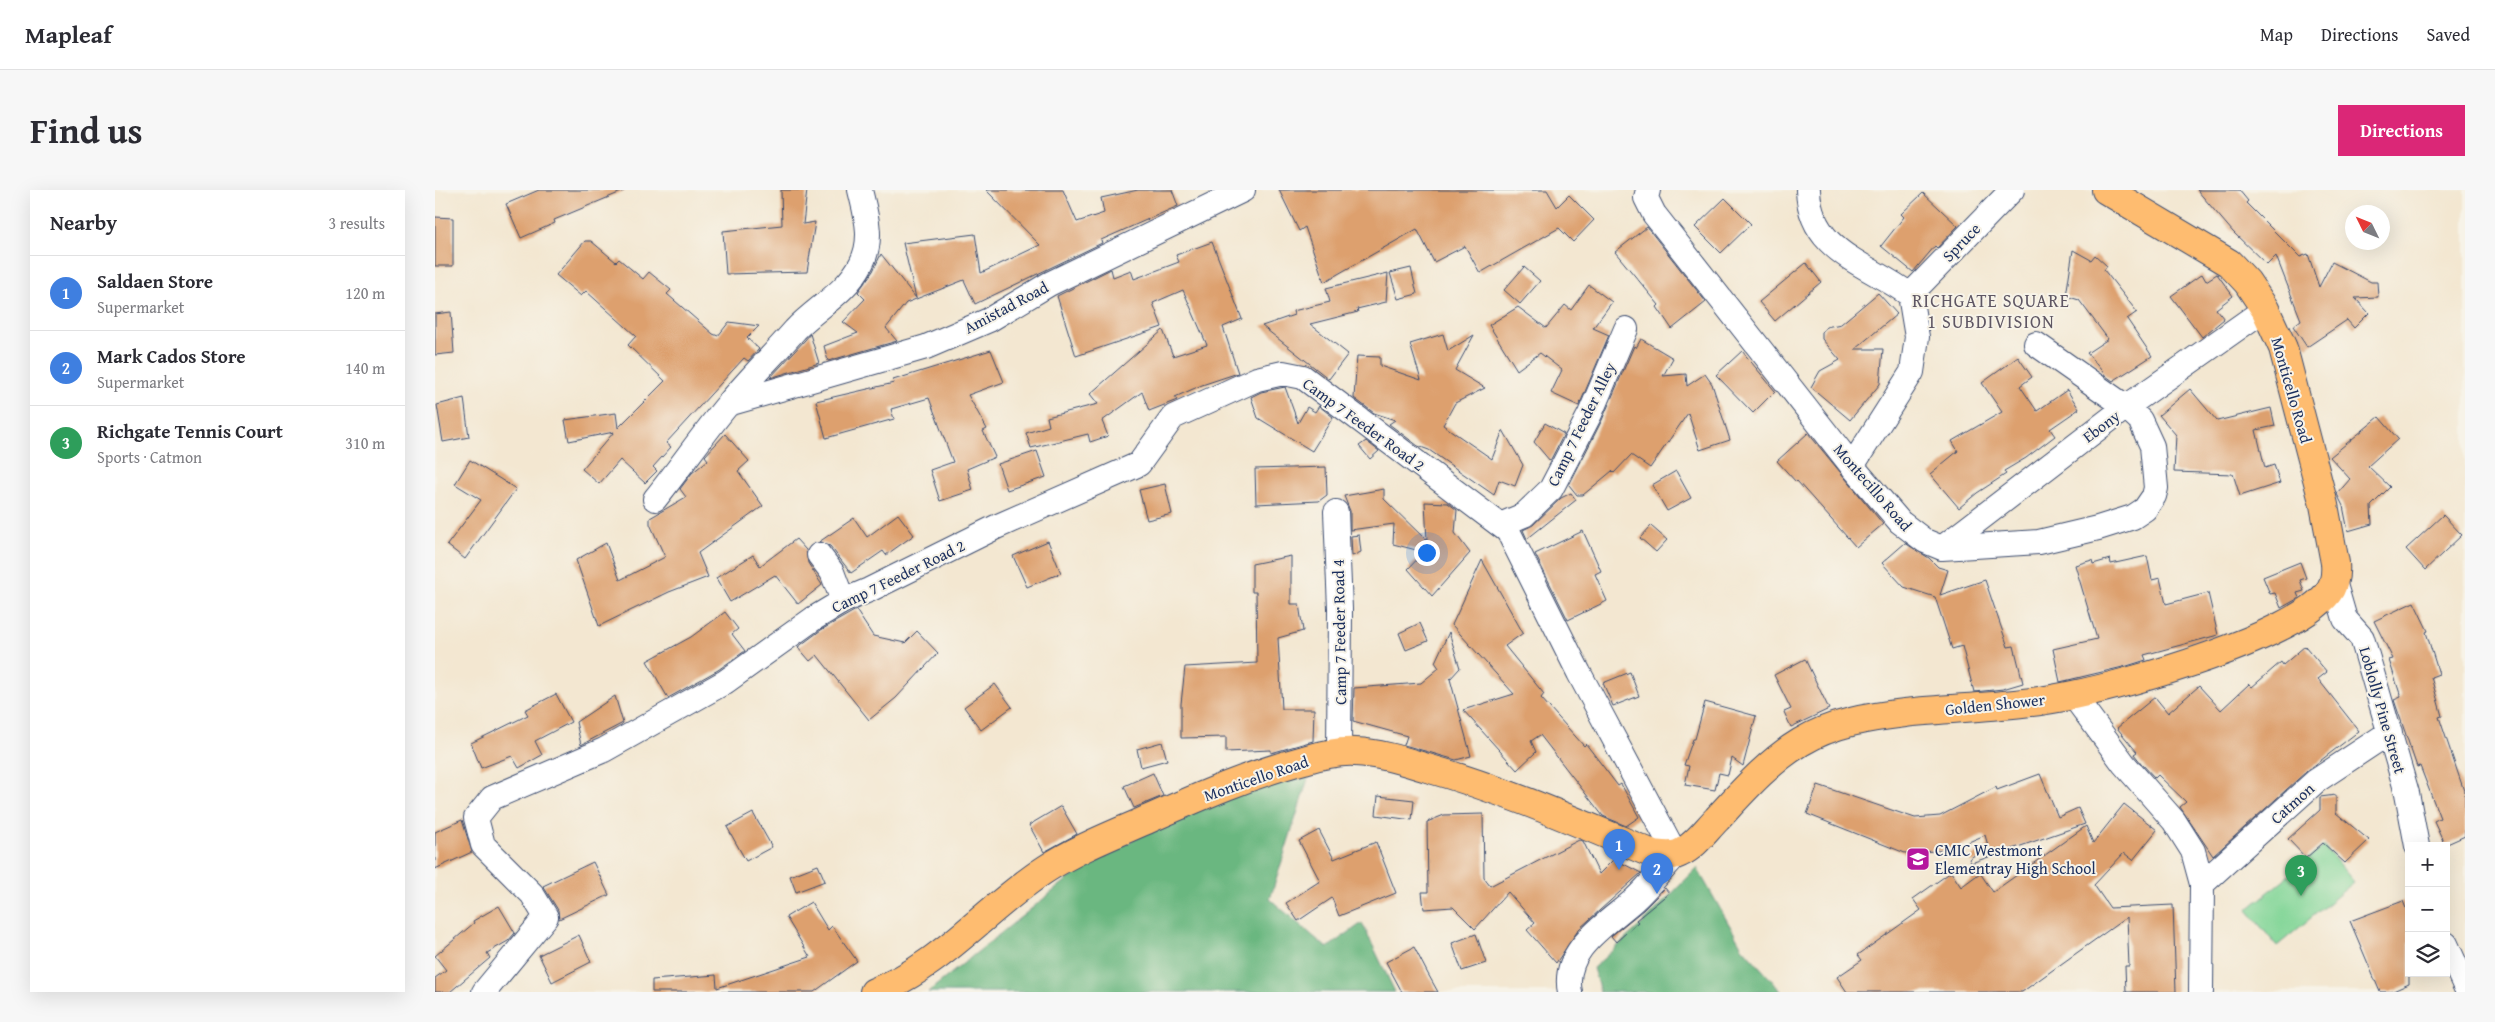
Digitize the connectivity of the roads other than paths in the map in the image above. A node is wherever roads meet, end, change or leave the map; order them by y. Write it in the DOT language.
graph roads {
  1 [pos="860,190"];
  2 [pos="1243,190"];
  3 [pos="1648,190"];
  4 [pos="1808,190"];
  5 [pos="2011,190"];
  6 [pos="2106,190"];
  7 [pos="1910,295"];
  8 [pos="2265,310"];
  9 [pos="1625,329"];
  10 [pos="2036,344"];
  11 [pos="728,404"];
  12 [pos="2126,407"];
  13 [pos="1852,466"];
  14 [pos="655,500"];
  15 [pos="1336,512"];
  16 [pos="1500,525"];
  17 [pos="1942,548"];
  18 [pos="819,556"];
  19 [pos="2335,581"];
  20 [pos="843,601"];
  21 [pos="2073,695"];
  22 [pos="2390,732"];
  23 [pos="1339,752"];
  24 [pos="2416,842"];
  25 [pos="1676,855"];
  26 [pos="2202,884"];
  27 [pos="2450,953"];
  28 [pos="2465,986"];
  29 [pos="484,992"];
  30 [pos="874,992"];
  31 [pos="1570,992"];
  32 [pos="2201,992"];
  1 -- 11 [label="street"];
  2 -- 11 [label="street, Amistad Road"];
  3 -- 13 [label="street, Montecillo Road"];
  4 -- 7 [label="street"];
  5 -- 7 [label="street, Spruce"];
  6 -- 8 [label="main road, Monticello Road"];
  7 -- 13 [label="street"];
  8 -- 12 [label="street, Ebony"];
  8 -- 19 [label="main road, Monticello Road"];
  9 -- 16 [label="street, Camp 7 Feeder Alley"];
  10 -- 12 [label="street, Montecillo Road"];
  11 -- 14 [label="street"];
  12 -- 17 [label="street, Ebony"];
  12 -- 17 [label="street, Montecillo Road"];
  13 -- 17 [label="street, Montecillo Road"];
  15 -- 23 [label="street, Camp 7 Feeder Road 4"];
  16 -- 20 [label="street, Camp 7 Feeder Road 2"];
  16 -- 25 [label="street, Camp 7 Feeder Road 2"];
  18 -- 20 [label="street"];
  19 -- 21 [label="main road, Golden Shower"];
  19 -- 22 [label="street, Loblolly Pine Street"];
  20 -- 29 [label="street, Camp 7 Feeder Road 2"];
  21 -- 25 [label="main road, Golden Shower"];
  21 -- 26 [label="street"];
  22 -- 24 [label="street, Loblolly Pine Street"];
  22 -- 26 [label="street, Catmon"];
  23 -- 25 [label="main road, Monticello Road"];
  23 -- 30 [label="main road, Monticello Road"];
  25 -- 31 [label="street"];
  26 -- 32 [label="street"];
  27 -- 28 [label="street"];
}
